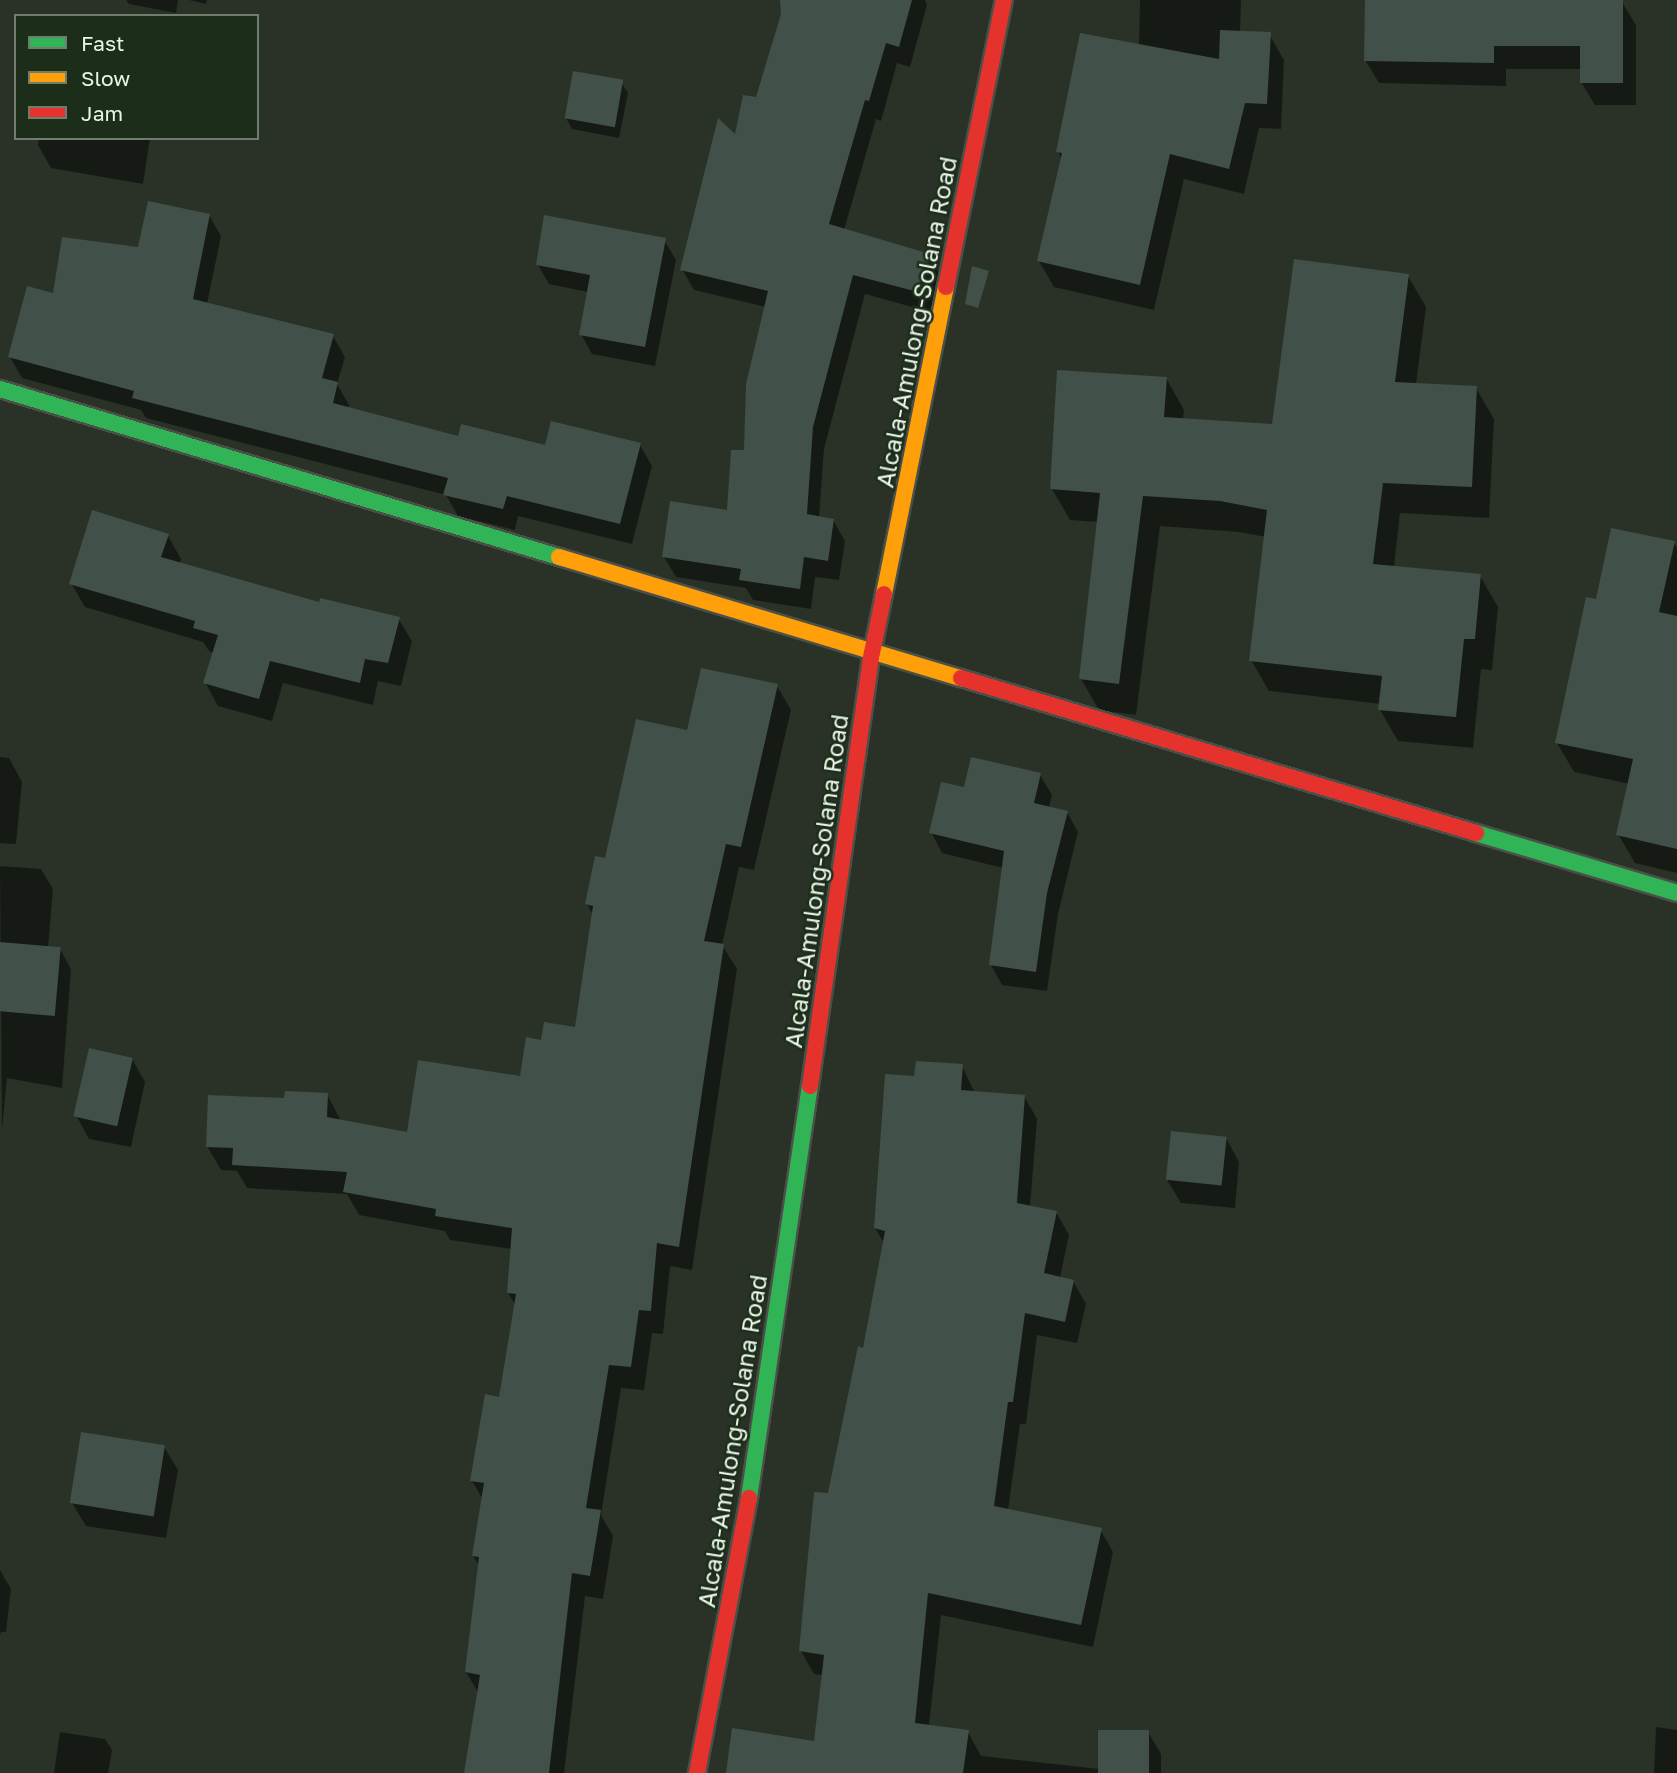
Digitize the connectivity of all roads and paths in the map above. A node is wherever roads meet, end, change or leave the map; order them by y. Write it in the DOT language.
graph roads {
  1 [pos="1004,0"];
  2 [pos="0,389"];
  3 [pos="872,653"];
  4 [pos="1677,893"];
  5 [pos="697,1773"];
  1 -- 3 [label="main road, Alcala-Amulong-Solana Road"];
  2 -- 3 [label="main road"];
  3 -- 4 [label="main road"];
  3 -- 5 [label="main road, Alcala-Amulong-Solana Road"];
}
